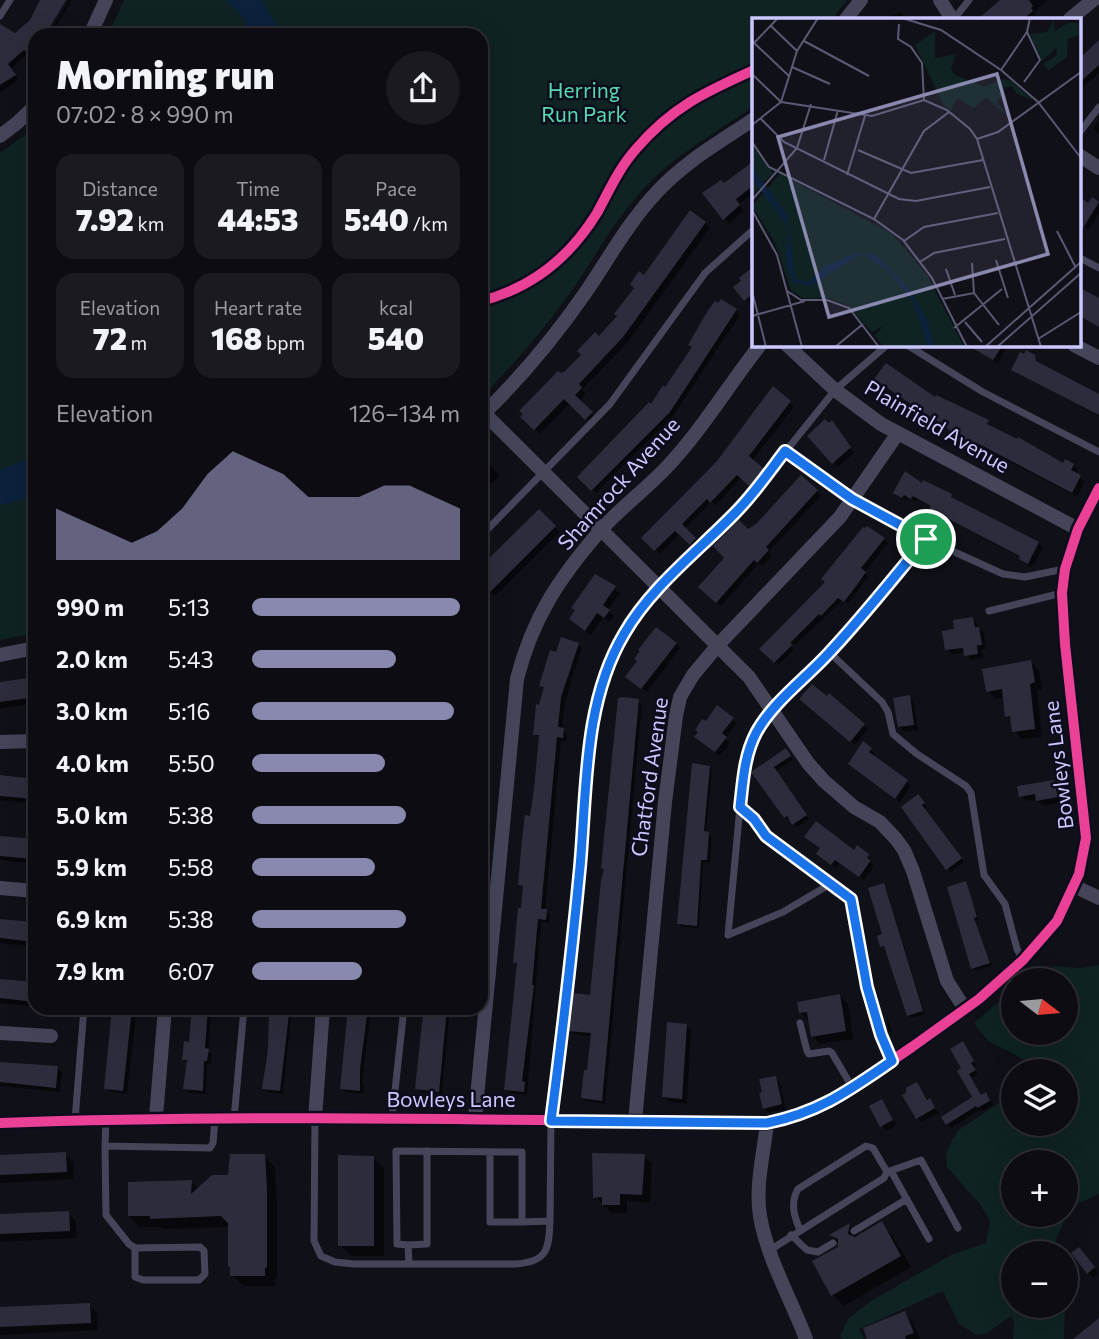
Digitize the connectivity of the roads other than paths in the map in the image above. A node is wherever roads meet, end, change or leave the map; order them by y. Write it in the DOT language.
graph roads {
  1 [pos="10,0"];
  2 [pos="106,0"];
  3 [pos="861,0"];
  4 [pos="940,0"];
  5 [pos="969,0"];
  6 [pos="1093,0"];
  7 [pos="0,16"];
  8 [pos="847,18"];
  9 [pos="952,18"];
  10 [pos="954,18"];
  11 [pos="1071,18"];
  12 [pos="93,28"];
  13 [pos="1099,107"];
  14 [pos="28,113"];
  15 [pos="752,120"];
  16 [pos="1082,129"];
  17 [pos="0,136"];
  18 [pos="1082,157"];
  19 [pos="1099,168"];
  20 [pos="752,231"];
  21 [pos="1082,259"];
  22 [pos="1099,268"];
  23 [pos="759,346"];
  24 [pos="788,346"];
  25 [pos="886,346"];
  26 [pos="909,346"];
  27 [pos="1076,346"];
  28 [pos="1099,358"];
  29 [pos="835,390"];
  30 [pos="488,408"];
  31 [pos="488,419"];
  32 [pos="898,433"];
  33 [pos="785,451"];
  34 [pos="1099,452"];
  35 [pos="543,472"];
  36 [pos="1099,488"];
  37 [pos="852,499"];
  38 [pos="488,529"];
  39 [pos="1078,529"];
  40 [pos="601,530"];
  41 [pos="926,539"];
  42 [pos="1065,569"];
  43 [pos="660,588"];
  44 [pos="1062,593"];
  45 [pos="989,611"];
  46 [pos="718,645"];
  47 [pos="28,649"];
  48 [pos="830,653"];
  49 [pos="0,655"];
  50 [pos="772,708"];
  51 [pos="28,740"];
  52 [pos="0,742"];
  53 [pos="740,807"];
  54 [pos="832,883"];
  55 [pos="1074,887"];
  56 [pos="0,888"];
  57 [pos="28,890"];
  58 [pos="1099,898"];
  59 [pos="1023,960"];
  60 [pos="488,982"];
  61 [pos="965,1009"];
  62 [pos="83,1015"];
  63 [pos="164,1015"];
  64 [pos="243,1015"];
  65 [pos="322,1015"];
  66 [pos="403,1015"];
  67 [pos="485,1015"];
  68 [pos="800,1023"];
  69 [pos="0,1032"];
  70 [pos="51,1036"];
  71 [pos="892,1061"];
  72 [pos="853,1088"];
  73 [pos="156,1118"];
  74 [pos="215,1118"];
  75 [pos="475,1118"];
  76 [pos="106,1119"];
  77 [pos="234,1119"];
  78 [pos="315,1119"];
  79 [pos="392,1119"];
  80 [pos="75,1120"];
  81 [pos="551,1121"];
  82 [pos="635,1121"];
  83 [pos="0,1123"];
  84 [pos="767,1123"];
  85 [pos="105,1146"];
  86 [pos="427,1151"];
  87 [pos="490,1152"];
  88 [pos="889,1171"];
  89 [pos="907,1199"];
  90 [pos="550,1221"];
  91 [pos="522,1222"];
  92 [pos="958,1228"];
  93 [pos="800,1230"];
  94 [pos="854,1231"];
  95 [pos="791,1236"];
  96 [pos="929,1239"];
  97 [pos="833,1243"];
  98 [pos="408,1245"];
  99 [pos="135,1248"];
  100 [pos="770,1250"];
  101 [pos="408,1264"];
  102 [pos="806,1339"];
  1 -- 7 [label="lane"];
  2 -- 12 [label="street"];
  3 -- 8 [label="street"];
  4 -- 9 [label="street"];
  5 -- 10 [label="lane"];
  6 -- 11 [label="street"];
  13 -- 16 [label="lane"];
  14 -- 17 [label="street"];
  15 -- 30 [label="street"];
  18 -- 19 [label="street"];
  20 -- 35 [label="lane"];
  21 -- 22 [label="lane"];
  23 -- 40 [label="street, Shamrock Avenue"];
  24 -- 29 [label="street, Plainfield Avenue"];
  25 -- 29 [label="lane"];
  26 -- 34 [label="lane"];
  27 -- 28 [label="street"];
  29 -- 32 [label="street, Plainfield Avenue"];
  29 -- 33 [label="lane"];
  31 -- 35 [label="street"];
  32 -- 37 [label="street, Chatford Avenue"];
  32 -- 39 [label="street, Plainfield Avenue"];
  33 -- 37 [label="lane"];
  33 -- 43 [label="lane"];
  35 -- 38 [label="lane"];
  35 -- 40 [label="street"];
  36 -- 39 [label="street, Bowleys Lane"];
  37 -- 41 [label="lane"];
  37 -- 46 [label="street, Chatford Avenue"];
  39 -- 42 [label="street, Bowleys Lane"];
  40 -- 43 [label="street"];
  40 -- 60 [label="street, Shamrock Avenue"];
  41 -- 42 [label="lane"];
  41 -- 48 [label="lane"];
  42 -- 44 [label="street, Bowleys Lane"];
  43 -- 46 [label="street"];
  43 -- 81 [label="lane"];
  44 -- 45 [label="lane"];
  44 -- 55 [label="street, Bowleys Lane"];
  46 -- 50 [label="street"];
  46 -- 82 [label="street, Chatford Avenue"];
  47 -- 49 [label="street"];
  48 -- 50 [label="lane"];
  48 -- 59 [label="lane"];
  50 -- 53 [label="lane"];
  50 -- 61 [label="street"];
  51 -- 52 [label="street"];
  53 -- 54 [label="lane"];
  53 -- 54 [label="lane"];
  54 -- 71 [label="lane"];
  55 -- 58 [label="street"];
  55 -- 59 [label="street, Bowleys Lane"];
  56 -- 57 [label="street"];
  59 -- 61 [label="street, Bowleys Lane"];
  61 -- 71 [label="street, Bowleys Lane"];
  62 -- 80 [label="lane"];
  63 -- 73 [label="street"];
  64 -- 77 [label="lane"];
  65 -- 78 [label="street"];
  66 -- 79 [label="lane"];
  67 -- 75 [label="street, Shamrock Avenue"];
  68 -- 72 [label="lane"];
  69 -- 70 [label="street"];
  71 -- 72 [label="street, Bowleys Lane"];
  72 -- 84 [label="street, Bowleys Lane"];
  73 -- 74 [label="street, Bowleys Lane"];
  73 -- 76 [label="street, Bowleys Lane"];
  74 -- 77 [label="street, Bowleys Lane"];
  74 -- 85 [label="lane"];
  75 -- 79 [label="street, Bowleys Lane"];
  75 -- 81 [label="street, Bowleys Lane"];
  76 -- 80 [label="street, Bowleys Lane"];
  76 -- 85 [label="lane"];
  77 -- 78 [label="street, Bowleys Lane"];
  78 -- 79 [label="street, Bowleys Lane"];
  78 -- 101 [label="lane"];
  80 -- 83 [label="street, Bowleys Lane"];
  81 -- 82 [label="street, Bowleys Lane"];
  81 -- 90 [label="lane"];
  82 -- 84 [label="street, Bowleys Lane"];
  84 -- 100 [label="street"];
  85 -- 99 [label="lane"];
  86 -- 87 [label="lane"];
  86 -- 98 [label="lane"];
  86 -- 98 [label="lane"];
  87 -- 91 [label="lane"];
  87 -- 91 [label="lane"];
  88 -- 89 [label="lane"];
  88 -- 92 [label="lane"];
  88 -- 93 [label="lane"];
  88 -- 93 [label="lane"];
  89 -- 94 [label="lane"];
  89 -- 96 [label="lane"];
  90 -- 91 [label="lane"];
  90 -- 101 [label="lane"];
  93 -- 95 [label="lane"];
  95 -- 97 [label="lane"];
  95 -- 100 [label="lane"];
  98 -- 101 [label="lane"];
  99 -- 99 [label="lane"];
  100 -- 102 [label="street"];
}
